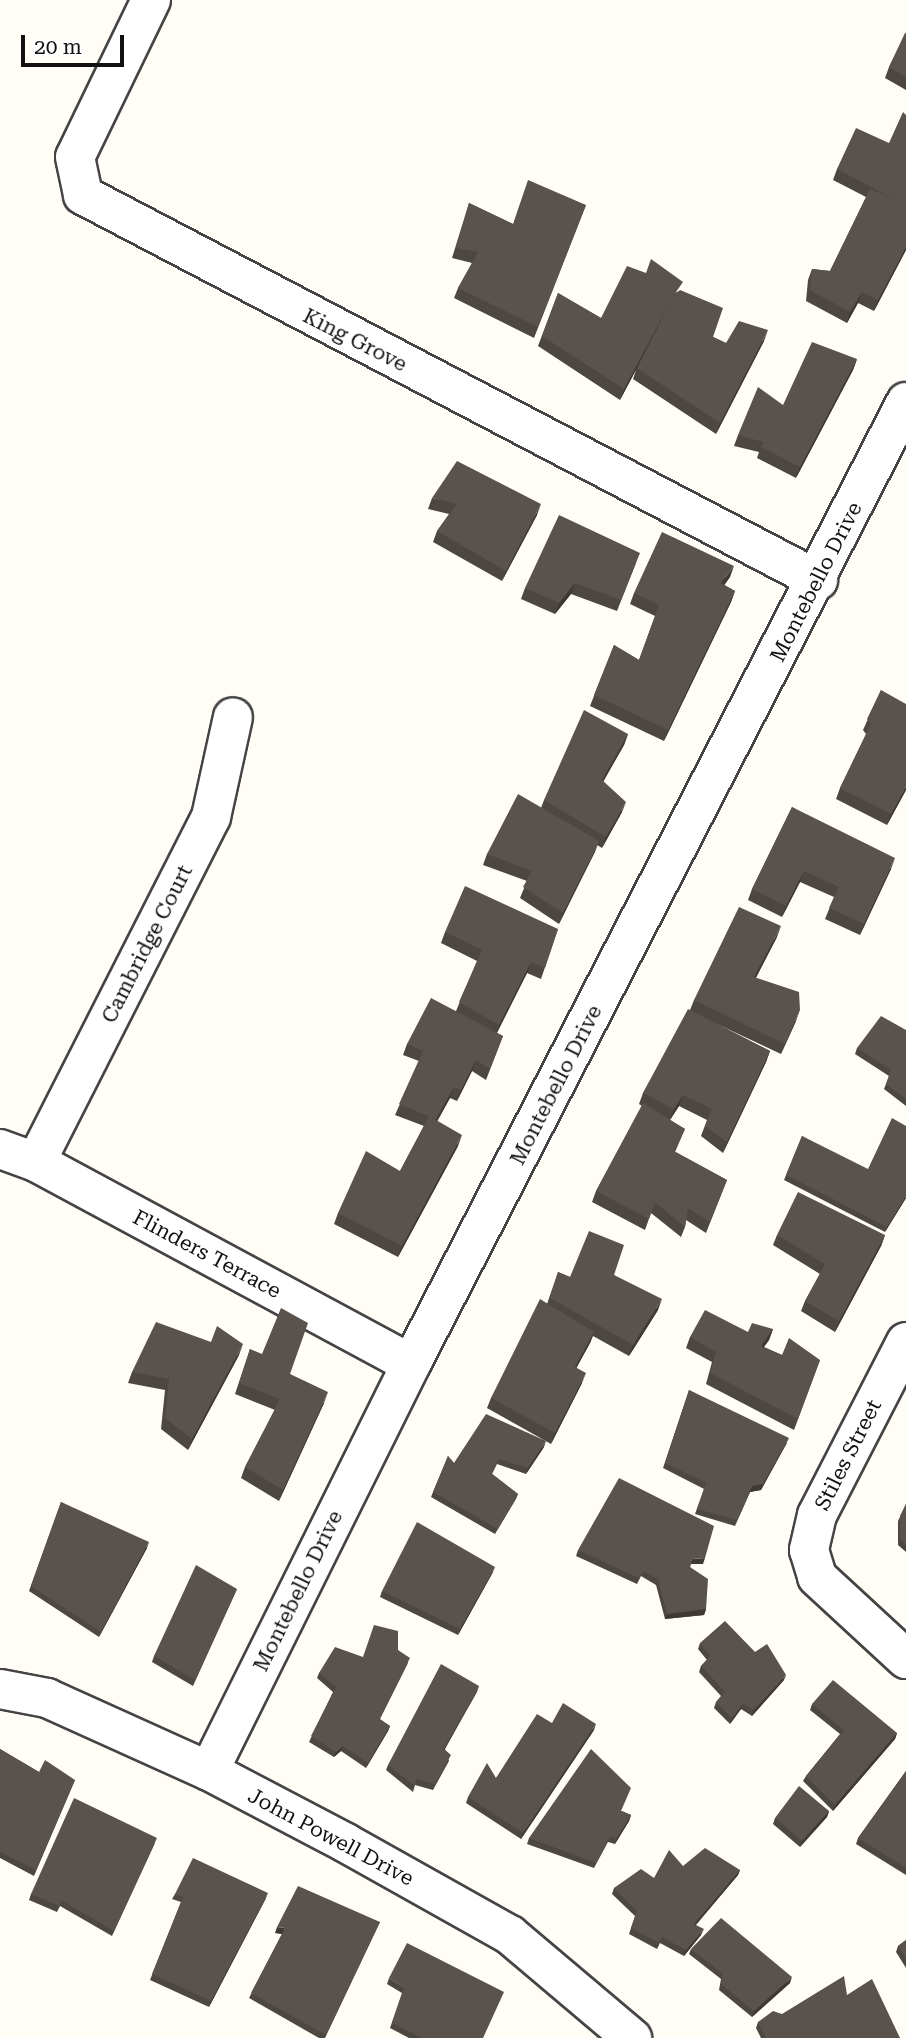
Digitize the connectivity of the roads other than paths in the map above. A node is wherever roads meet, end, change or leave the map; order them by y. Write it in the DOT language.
graph roads {
  1 [pos="151,0"];
  2 [pos="906,402"];
  3 [pos="818,580"];
  4 [pos="233,717"];
  5 [pos="0,1149"];
  6 [pos="36,1162"];
  7 [pos="906,1342"];
  8 [pos="411,1364"];
  9 [pos="906,1659"];
  10 [pos="0,1689"];
  11 [pos="209,1771"];
  12 [pos="632,2038"];
  1 -- 3 [label="street, King Grove"];
  2 -- 3 [label="street, Montebello Drive"];
  3 -- 8 [label="street, Montebello Drive"];
  4 -- 6 [label="street, Cambridge Court"];
  5 -- 6 [label="street, Flinders Terrace"];
  6 -- 8 [label="street, Flinders Terrace"];
  7 -- 9 [label="street, Stiles Street"];
  8 -- 11 [label="street, Montebello Drive"];
  10 -- 11 [label="street, John Powell Drive"];
  11 -- 12 [label="street, John Powell Drive"];
}
